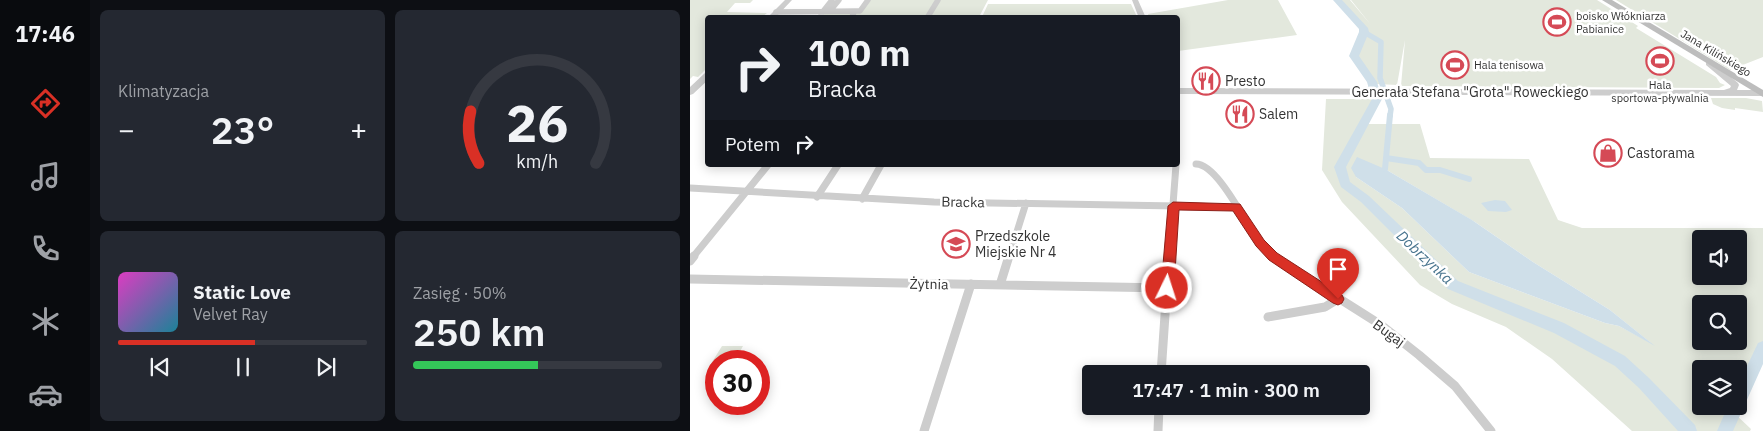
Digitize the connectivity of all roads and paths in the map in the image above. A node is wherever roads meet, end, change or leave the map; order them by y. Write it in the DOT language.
graph roads {
  1 [pos="789,0"];
  2 [pos="832,0"];
  3 [pos="839,0"];
  4 [pos="868,0"];
  5 [pos="929,0"];
  6 [pos="938,0"];
  7 [pos="1134,0"];
  8 [pos="1606,0"];
  9 [pos="830,11"];
  10 [pos="855,11"];
  11 [pos="773,15"];
  12 [pos="820,15"];
  13 [pos="852,15"];
  14 [pos="929,15"];
  15 [pos="1142,15"];
  16 [pos="1709,63"];
  17 [pos="705,77"];
  18 [pos="705,86"];
  19 [pos="692,88"];
  20 [pos="1180,91"];
  21 [pos="1716,94"];
  22 [pos="1763,94"];
  23 [pos="1196,164"];
  24 [pos="766,167"];
  25 [pos="837,167"];
  26 [pos="880,167"];
  27 [pos="1176,167"];
  28 [pos="690,188"];
  29 [pos="746,192"];
  30 [pos="817,197"];
  31 [pos="862,199"];
  32 [pos="1026,203"];
  33 [pos="1173,206"];
  34 [pos="1236,207"];
  35 [pos="690,261"];
  36 [pos="690,279"];
  37 [pos="971,284"];
  38 [pos="1000,285"];
  39 [pos="1167,288"];
  40 [pos="1338,299"];
  41 [pos="1268,317"];
  42 [pos="1162,365"];
  43 [pos="1159,415"];
  44 [pos="924,431"];
  45 [pos="1158,431"];
  46 [pos="1491,431"];
  1 -- 11 [label="street"];
  2 -- 12 [label="street"];
  3 -- 9 [label="street"];
  4 -- 10 [label="street"];
  5 -- 14 [label="street"];
  6 -- 14 [label="street"];
  7 -- 15 [label="street"];
  8 -- 16 [label="main road, Jana Kilińskiego"];
  9 -- 10 [label="street"];
  9 -- 12 [label="street"];
  10 -- 13 [label="street"];
  11 -- 12 [label="street"];
  16 -- 21 [label="street"];
  16 -- 22 [label="main road, Jana Kilińskiego"];
  17 -- 19 [label="street"];
  18 -- 19 [label="street"];
  20 -- 21 [label="street, Generała Stefana \"Grota\" Roweckiego"];
  21 -- 22 [label="street, Generała Stefana \"Grota\" Roweckiego"];
  23 -- 34 [label="street, Bugaj"];
  24 -- 29 [label="street"];
  25 -- 30 [label="street"];
  26 -- 31 [label="street"];
  27 -- 33 [label="street"];
  28 -- 29 [label="street, Bracka"];
  29 -- 30 [label="street, Bracka"];
  29 -- 35 [label="street"];
  30 -- 31 [label="street, Bracka"];
  31 -- 32 [label="street, Bracka"];
  32 -- 33 [label="street, Bracka"];
  32 -- 38 [label="street"];
  33 -- 34 [label="street, Bracka"];
  33 -- 39 [label="street"];
  34 -- 40 [label="street, Bugaj"];
  36 -- 37 [label="street, Żytnia"];
  37 -- 38 [label="street, Żytnia"];
  37 -- 44 [label="street"];
  38 -- 39 [label="street, Żytnia"];
  39 -- 42 [label="street"];
  40 -- 41 [label="street"];
  40 -- 46 [label="street, Bugaj"];
  43 -- 45 [label="street"];
}
